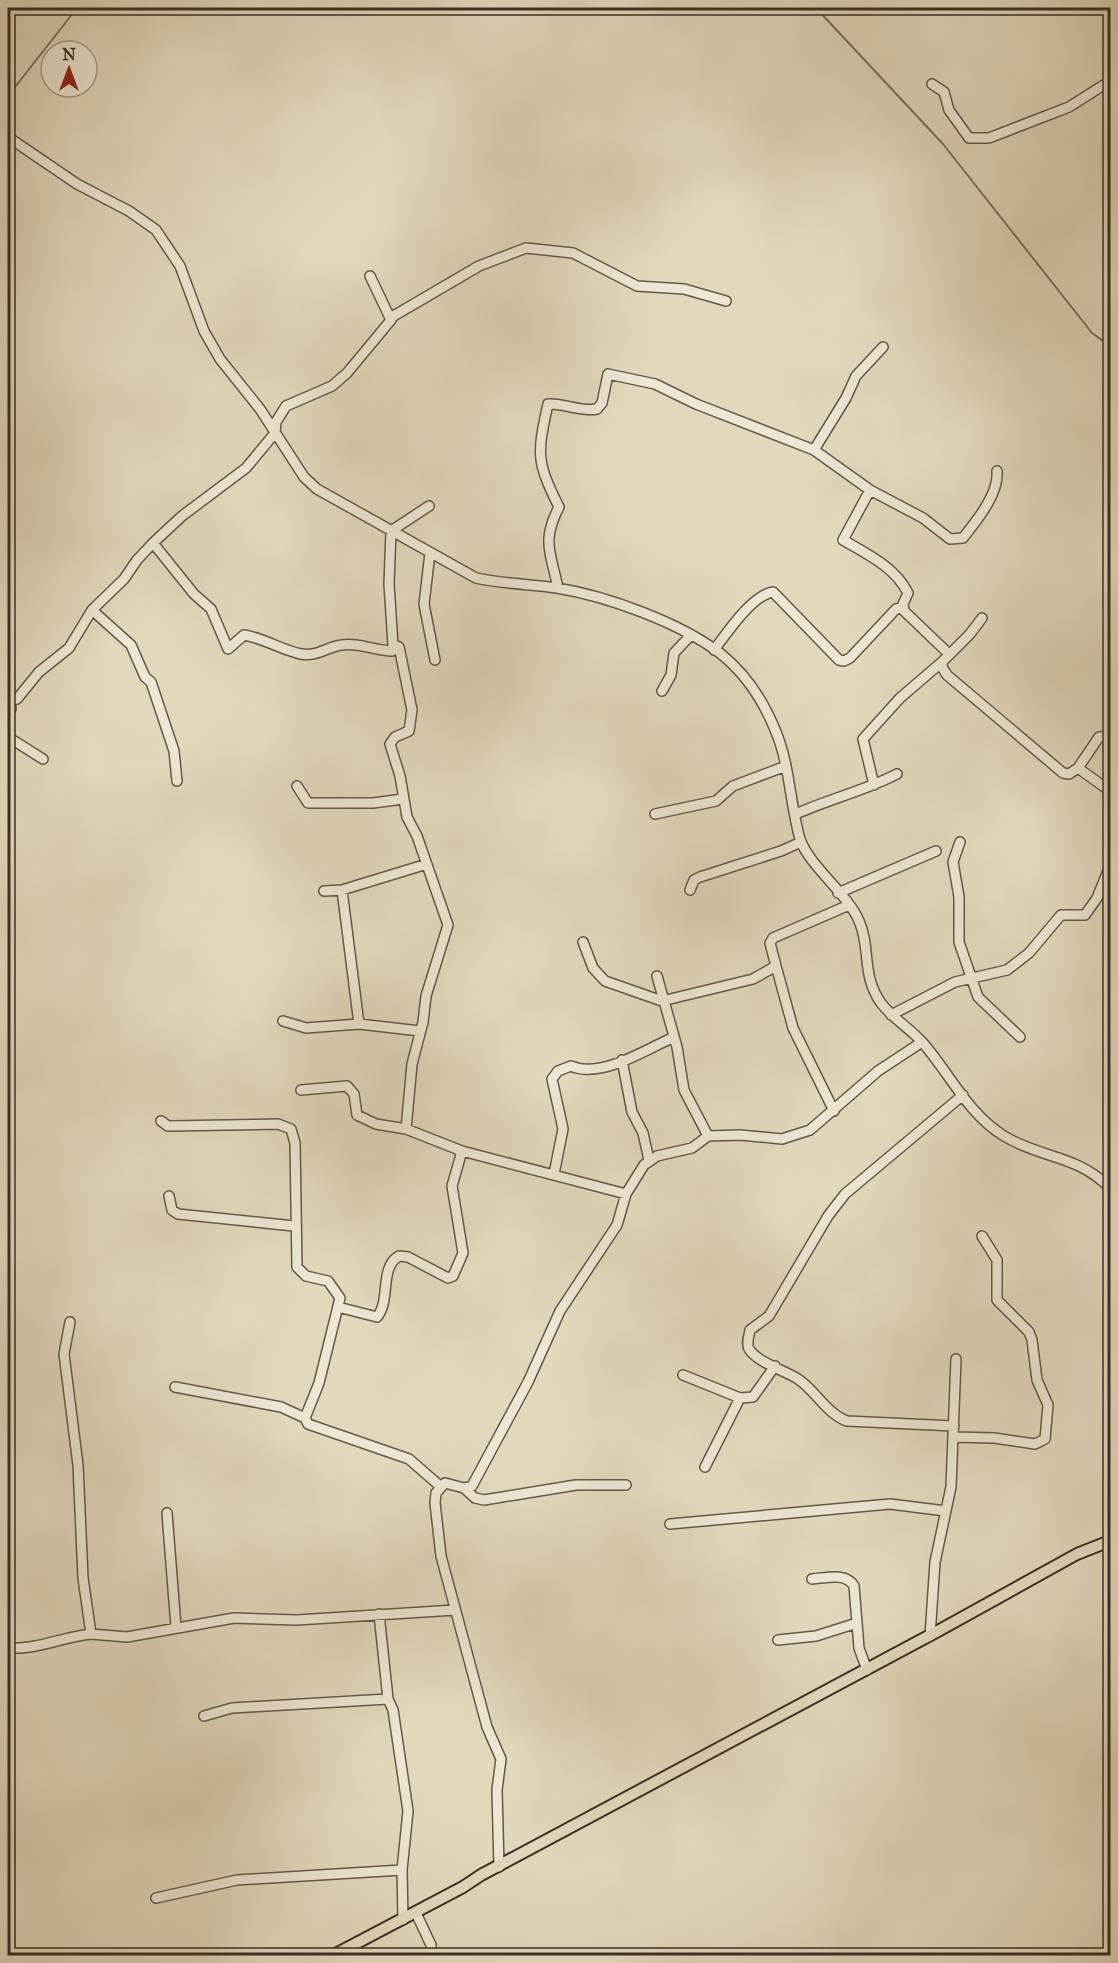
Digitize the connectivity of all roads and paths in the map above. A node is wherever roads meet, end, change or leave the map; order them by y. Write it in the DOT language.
graph roads {
  1 [pos="1110,81"];
  2 [pos="932,84"];
  3 [pos="8,137"];
  4 [pos="370,276"];
  5 [pos="726,301"];
  6 [pos="390,318"];
  7 [pos="883,346"];
  8 [pos="275,432"];
  9 [pos="814,450"];
  10 [pos="998,471"];
  11 [pos="870,490"];
  12 [pos="429,506"];
  13 [pos="391,531"];
  14 [pos="153,543"];
  15 [pos="430,553"];
  16 [pos="558,588"];
  17 [pos="92,609"];
  18 [pos="904,610"];
  19 [pos="982,618"];
  20 [pos="690,636"];
  21 [pos="393,645"];
  22 [pos="714,650"];
  23 [pos="946,658"];
  24 [pos="435,660"];
  25 [pos="662,691"];
  26 [pos="9,697"];
  27 [pos="8,713"];
  28 [pos="1110,736"];
  29 [pos="8,737"];
  30 [pos="43,759"];
  31 [pos="786,766"];
  32 [pos="1078,768"];
  33 [pos="897,774"];
  34 [pos="177,781"];
  35 [pos="874,785"];
  36 [pos="297,786"];
  37 [pos="1110,791"];
  38 [pos="403,799"];
  39 [pos="655,814"];
  40 [pos="796,814"];
  41 [pos="801,842"];
  42 [pos="960,842"];
  43 [pos="936,851"];
  44 [pos="427,864"];
  45 [pos="1110,866"];
  46 [pos="342,890"];
  47 [pos="690,890"];
  48 [pos="324,891"];
  49 [pos="838,893"];
  50 [pos="849,905"];
  51 [pos="583,942"];
  52 [pos="776,966"];
  53 [pos="657,976"];
  54 [pos="971,978"];
  55 [pos="662,1001"];
  56 [pos="891,1015"];
  57 [pos="283,1021"];
  58 [pos="358,1024"];
  59 [pos="420,1031"];
  60 [pos="674,1037"];
  61 [pos="1020,1037"];
  62 [pos="922,1042"];
  63 [pos="622,1060"];
  64 [pos="301,1090"];
  65 [pos="963,1095"];
  66 [pos="834,1111"];
  67 [pos="160,1121"];
  68 [pos="406,1129"];
  69 [pos="708,1136"];
  70 [pos="462,1151"];
  71 [pos="649,1160"];
  72 [pos="555,1174"];
  73 [pos="1110,1188"];
  74 [pos="626,1194"];
  75 [pos="169,1196"];
  76 [pos="294,1226"];
  77 [pos="982,1236"];
  78 [pos="338,1307"];
  79 [pos="70,1322"];
  80 [pos="956,1359"];
  81 [pos="775,1366"];
  82 [pos="684,1375"];
  83 [pos="175,1387"];
  84 [pos="740,1398"];
  85 [pos="305,1418"];
  86 [pos="954,1426"];
  87 [pos="954,1437"];
  88 [pos="705,1467"];
  89 [pos="626,1485"];
  90 [pos="440,1486"];
  91 [pos="464,1488"];
  92 [pos="946,1510"];
  93 [pos="168,1513"];
  94 [pos="670,1524"];
  95 [pos="1110,1541"];
  96 [pos="812,1579"];
  97 [pos="455,1610"];
  98 [pos="380,1614"];
  99 [pos="857,1623"];
  100 [pos="176,1627"];
  101 [pos="91,1634"];
  102 [pos="930,1636"];
  103 [pos="778,1640"];
  104 [pos="8,1648"];
  105 [pos="867,1670"];
  106 [pos="388,1699"];
  107 [pos="204,1716"];
  108 [pos="499,1868"];
  109 [pos="402,1870"];
  110 [pos="156,1898"];
  111 [pos="416,1913"];
  112 [pos="403,1920"];
  113 [pos="332,1956"];
  114 [pos="431,1956"];
  1 -- 2 [label="street"];
  3 -- 8 [label="street"];
  4 -- 6 [label="street"];
  5 -- 6 [label="street"];
  6 -- 8 [label="street"];
  7 -- 9 [label="street"];
  8 -- 13 [label="street"];
  8 -- 14 [label="street"];
  9 -- 11 [label="street"];
  9 -- 16 [label="street"];
  10 -- 11 [label="street"];
  11 -- 18 [label="street"];
  12 -- 13 [label="street"];
  13 -- 15 [label="street"];
  13 -- 21 [label="street"];
  14 -- 17 [label="street"];
  14 -- 21 [label="street"];
  15 -- 16 [label="street"];
  15 -- 24 [label="street"];
  16 -- 20 [label="street"];
  17 -- 26 [label="street"];
  17 -- 34 [label="street"];
  18 -- 22 [label="street"];
  18 -- 23 [label="street"];
  19 -- 23 [label="street"];
  20 -- 22 [label="street"];
  20 -- 25 [label="street"];
  21 -- 38 [label="street"];
  22 -- 31 [label="street"];
  23 -- 32 [label="street"];
  23 -- 35 [label="street"];
  26 -- 27 [label="street"];
  28 -- 32 [label="street"];
  29 -- 30 [label="street"];
  31 -- 39 [label="street"];
  31 -- 40 [label="street"];
  32 -- 37 [label="street"];
  33 -- 35 [label="street"];
  35 -- 40 [label="street"];
  36 -- 38 [label="street"];
  38 -- 44 [label="street"];
  40 -- 41 [label="street"];
  41 -- 47 [label="street"];
  41 -- 49 [label="street"];
  42 -- 54 [label="street"];
  43 -- 49 [label="street"];
  44 -- 46 [label="street"];
  44 -- 59 [label="street"];
  45 -- 54 [label="street"];
  46 -- 48 [label="street"];
  46 -- 58 [label="street"];
  49 -- 50 [label="street"];
  50 -- 52 [label="street"];
  50 -- 56 [label="street"];
  51 -- 55 [label="street"];
  52 -- 55 [label="street"];
  52 -- 66 [label="street"];
  53 -- 55 [label="street"];
  54 -- 56 [label="street"];
  54 -- 61 [label="street"];
  55 -- 60 [label="street"];
  56 -- 62 [label="street"];
  57 -- 58 [label="street"];
  58 -- 59 [label="street"];
  59 -- 68 [label="street"];
  60 -- 63 [label="street"];
  60 -- 69 [label="street"];
  62 -- 65 [label="street"];
  62 -- 66 [label="street"];
  63 -- 71 [label="street"];
  63 -- 72 [label="street"];
  64 -- 68 [label="street"];
  65 -- 73 [label="street"];
  65 -- 81 [label="street"];
  66 -- 69 [label="street"];
  67 -- 76 [label="street"];
  68 -- 70 [label="street"];
  69 -- 71 [label="street"];
  70 -- 72 [label="street"];
  70 -- 78 [label="street"];
  71 -- 74 [label="street"];
  72 -- 74 [label="street"];
  74 -- 91 [label="street"];
  75 -- 76 [label="street"];
  76 -- 78 [label="street"];
  77 -- 87 [label="street"];
  78 -- 85 [label="street"];
  79 -- 101 [label="street"];
  80 -- 86 [label="street"];
  81 -- 84 [label="street"];
  81 -- 86 [label="street"];
  82 -- 84 [label="street"];
  83 -- 85 [label="street"];
  84 -- 88 [label="street"];
  85 -- 90 [label="street"];
  86 -- 87 [label="street"];
  87 -- 92 [label="street"];
  89 -- 91 [label="street"];
  90 -- 91 [label="street"];
  90 -- 97 [label="street"];
  92 -- 94 [label="street"];
  92 -- 102 [label="street"];
  93 -- 100 [label="street"];
  95 -- 102 [label="main road"];
  96 -- 99 [label="street"];
  97 -- 98 [label="street"];
  97 -- 108 [label="street"];
  98 -- 100 [label="street"];
  98 -- 106 [label="street"];
  99 -- 103 [label="street"];
  99 -- 105 [label="street"];
  100 -- 101 [label="street"];
  101 -- 104 [label="street"];
  102 -- 105 [label="main road"];
  105 -- 108 [label="main road"];
  106 -- 107 [label="street"];
  106 -- 109 [label="street"];
  108 -- 111 [label="main road"];
  109 -- 110 [label="street"];
  109 -- 112 [label="street"];
  111 -- 112 [label="main road"];
  111 -- 114 [label="street"];
  112 -- 113 [label="main road"];
}
